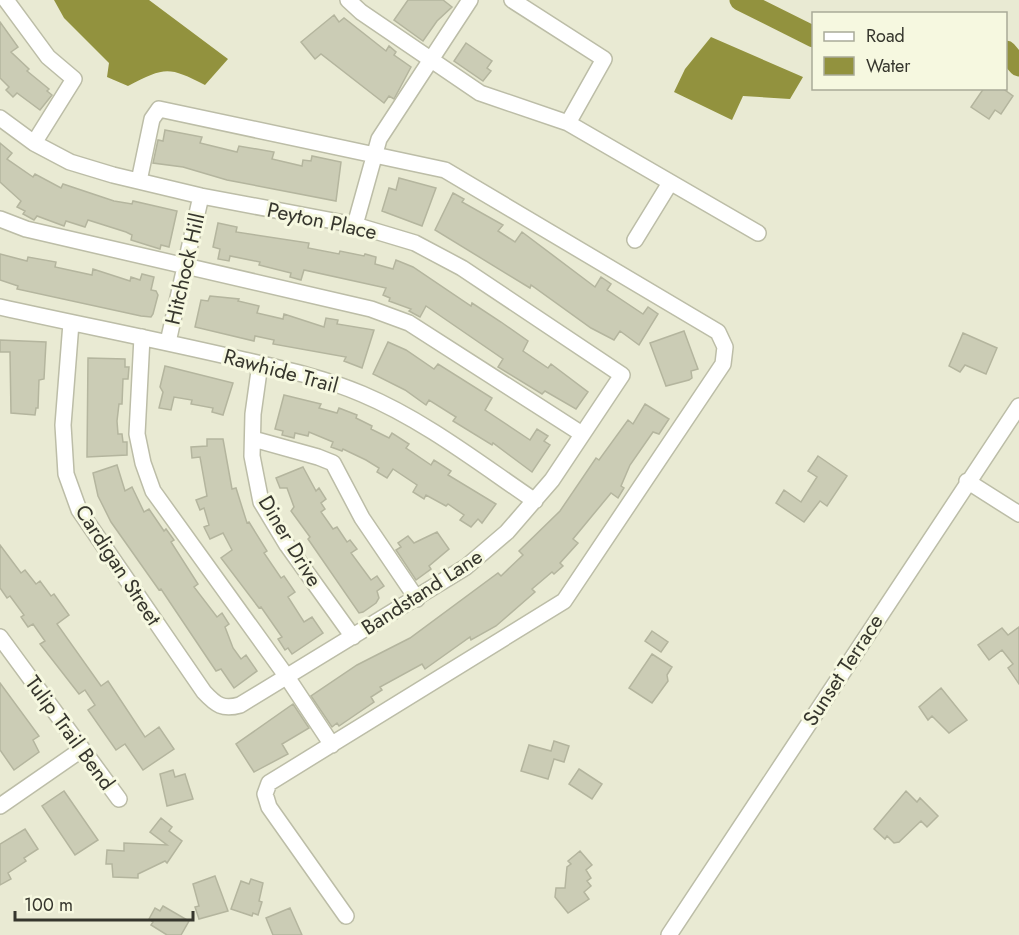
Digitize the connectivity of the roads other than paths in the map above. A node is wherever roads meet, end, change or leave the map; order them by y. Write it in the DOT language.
graph roads {
  1 [pos="6,0"];
  2 [pos="348,0"];
  3 [pos="470,0"];
  4 [pos="512,0"];
  5 [pos="431,58"];
  6 [pos="0,118"];
  7 [pos="568,123"];
  8 [pos="34,143"];
  9 [pos="372,156"];
  10 [pos="139,181"];
  11 [pos="670,183"];
  12 [pos="201,196"];
  13 [pos="0,219"];
  14 [pos="355,225"];
  15 [pos="758,233"];
  16 [pos="635,240"];
  17 [pos="186,266"];
  18 [pos="0,307"];
  19 [pos="71,323"];
  20 [pos="142,337"];
  21 [pos="168,342"];
  22 [pos="260,364"];
  23 [pos="622,375"];
  24 [pos="1019,406"];
  25 [pos="582,434"];
  26 [pos="253,439"];
  27 [pos="967,481"];
  28 [pos="535,501"];
  29 [pos="1019,514"];
  30 [pos="417,599"];
  31 [pos="0,637"];
  32 [pos="353,637"];
  33 [pos="287,677"];
  34 [pos="229,708"];
  35 [pos="332,745"];
  36 [pos="81,750"];
  37 [pos="119,799"];
  38 [pos="0,806"];
  39 [pos="346,916"];
  40 [pos="669,935"];
  1 -- 8 [label="street"];
  2 -- 5 [label="street"];
  3 -- 5 [label="street"];
  4 -- 7 [label="street"];
  5 -- 7 [label="street"];
  5 -- 9 [label="street"];
  6 -- 8 [label="street, Peyton Place"];
  7 -- 11 [label="street"];
  8 -- 10 [label="street, Peyton Place"];
  9 -- 10 [label="street"];
  9 -- 14 [label="street"];
  9 -- 35 [label="street"];
  10 -- 12 [label="street, Peyton Place"];
  11 -- 15 [label="street"];
  11 -- 16 [label="street"];
  12 -- 14 [label="street, Peyton Place"];
  12 -- 17 [label="street, Hitchock Hill"];
  13 -- 17 [label="street"];
  14 -- 23 [label="street, Peyton Place"];
  17 -- 21 [label="street, Hitchock Hill"];
  17 -- 25 [label="street"];
  18 -- 19 [label="street, Rawhide Trail"];
  19 -- 20 [label="street, Rawhide Trail"];
  19 -- 34 [label="street, Cardigan Street"];
  20 -- 21 [label="street, Rawhide Trail"];
  20 -- 33 [label="street"];
  21 -- 22 [label="street, Rawhide Trail"];
  22 -- 26 [label="street, Diner Drive"];
  22 -- 28 [label="street, Rawhide Trail"];
  23 -- 25 [label="street, Bandstand Lane"];
  24 -- 27 [label="street, Sunset Terrace"];
  25 -- 28 [label="street, Bandstand Lane"];
  26 -- 30 [label="street"];
  26 -- 32 [label="street, Diner Drive"];
  27 -- 29 [label="street"];
  27 -- 40 [label="street, Sunset Terrace"];
  28 -- 30 [label="street, Bandstand Lane"];
  30 -- 32 [label="street, Bandstand Lane"];
  31 -- 36 [label="street, Tulip Trail Bend"];
  32 -- 33 [label="street, Bandstand Lane"];
  33 -- 34 [label="street, Bandstand Lane"];
  33 -- 35 [label="street"];
  35 -- 39 [label="street"];
  36 -- 37 [label="street, Tulip Trail Bend"];
  36 -- 38 [label="street"];
}
